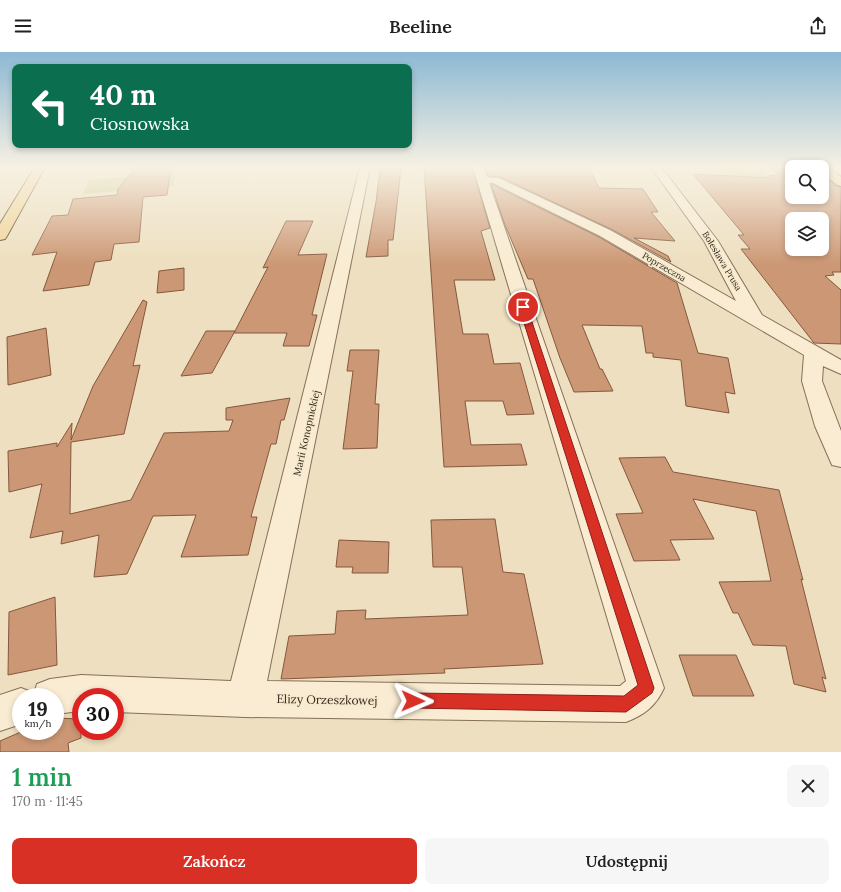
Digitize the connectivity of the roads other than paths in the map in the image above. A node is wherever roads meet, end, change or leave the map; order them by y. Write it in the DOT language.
graph roads {
  1 [pos="21,200"];
  2 [pos="359,200"];
  3 [pos="488,200"];
  4 [pos="536,200"];
  5 [pos="680,200"];
  6 [pos="0,236"];
  7 [pos="755,319"];
  8 [pos="814,354"];
  9 [pos="841,368"];
  10 [pos="841,459"];
  11 [pos="64,695"];
  12 [pos="245,699"];
  13 [pos="12,709"];
  14 [pos="0,712"];
  1 -- 6 [label="main road"];
  2 -- 12 [label="street, Marii Konopnickiej"];
  3 -- 12 [label="street, Elizy Orzeszkowej"];
  4 -- 7 [label="street, Poprzeczna"];
  5 -- 7 [label="street, Bolesława Prusa"];
  7 -- 8 [label="street, Poprzeczna"];
  8 -- 9 [label="street, Poprzeczna"];
  8 -- 10 [label="street"];
  11 -- 12 [label="street, Elizy Orzeszkowej"];
  13 -- 14 [label="street"];
}
